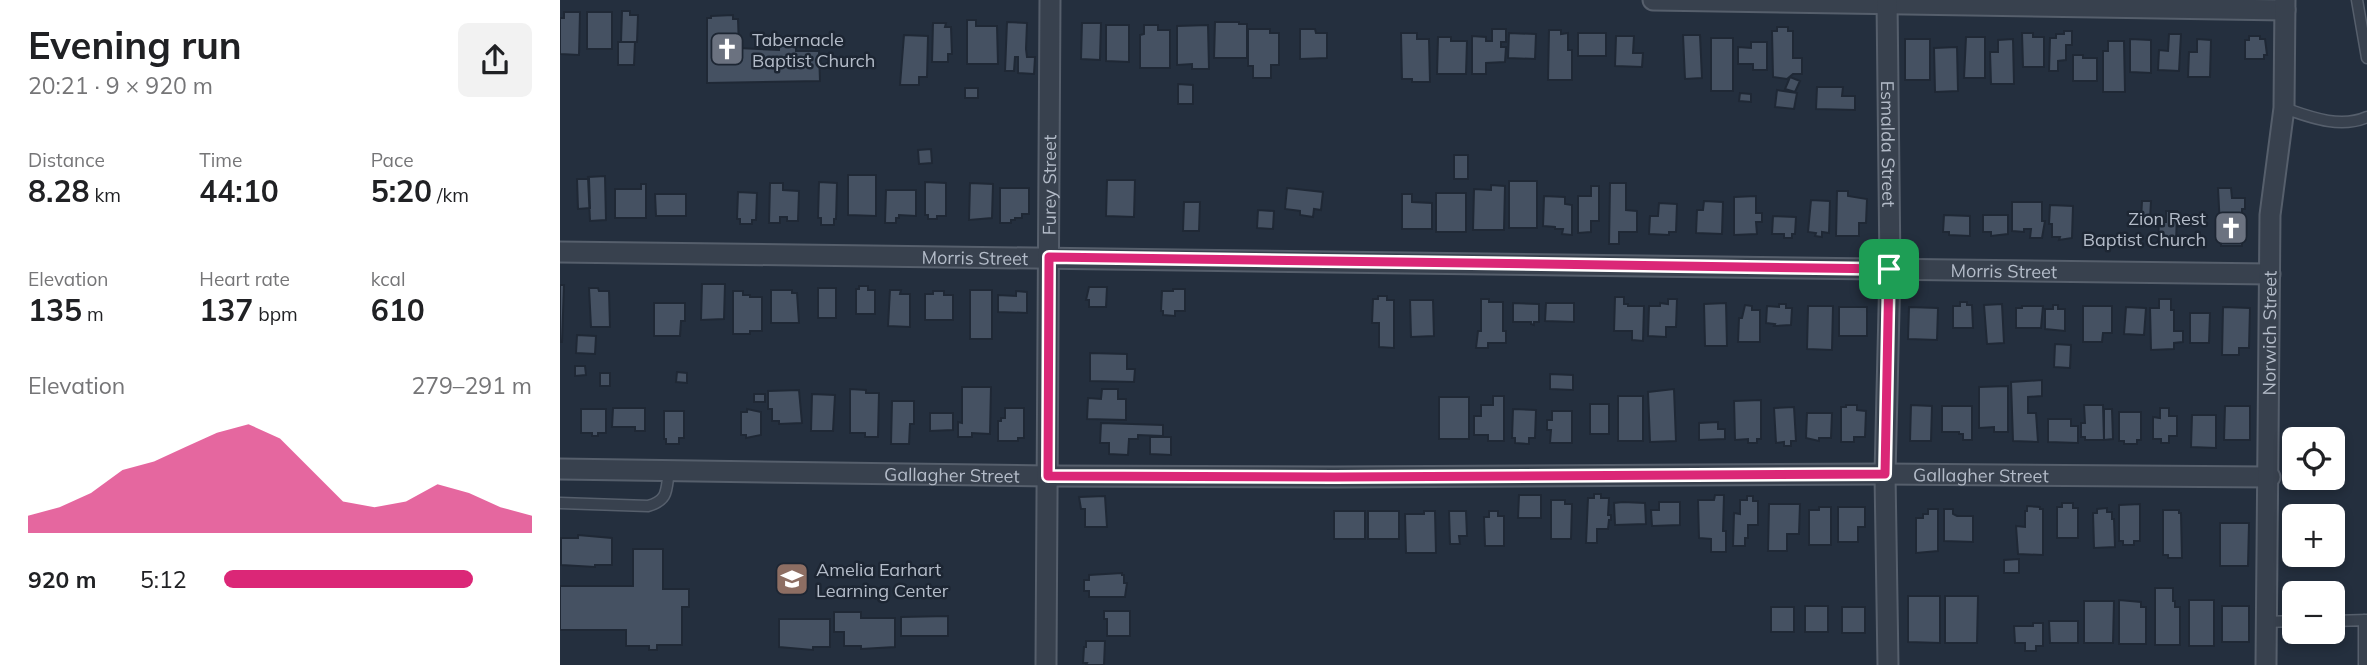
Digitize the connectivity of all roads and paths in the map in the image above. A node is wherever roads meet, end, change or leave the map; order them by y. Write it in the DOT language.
graph roads {
  1 [pos="1050,0"];
  2 [pos="1653,0"];
  3 [pos="2357,0"];
  4 [pos="1887,2"];
  5 [pos="2285,5"];
  6 [pos="2367,58"];
  7 [pos="2284,108"];
  8 [pos="2367,117"];
  9 [pos="560,252"];
  10 [pos="1049,257"];
  11 [pos="1889,269"];
  12 [pos="2270,274"];
  13 [pos="560,469"];
  14 [pos="669,470"];
  15 [pos="1885,474"];
  16 [pos="1048,476"];
  17 [pos="2270,477"];
  18 [pos="560,503"];
  19 [pos="2365,620"];
  20 [pos="2282,621"];
  21 [pos="2345,621"];
  22 [pos="2266,622"];
  23 [pos="1046,665"];
  24 [pos="1888,665"];
  25 [pos="2266,665"];
  26 [pos="2365,665"];
  1 -- 10 [label="street, Furey Street"];
  2 -- 4 [label="street"];
  3 -- 6 [label="lane"];
  4 -- 5 [label="street"];
  4 -- 11 [label="street, Esmalda Street"];
  5 -- 7 [label="street, Norwich Street"];
  7 -- 8 [label="lane"];
  7 -- 12 [label="street, Norwich Street"];
  9 -- 10 [label="street, Morris Street"];
  10 -- 11 [label="street, Morris Street"];
  10 -- 16 [label="street, Furey Street"];
  11 -- 12 [label="street, Morris Street"];
  11 -- 15 [label="street, Esmalda Street"];
  12 -- 17 [label="street, Norwich Street"];
  13 -- 14 [label="street, Gallagher Street"];
  14 -- 16 [label="street, Gallagher Street"];
  14 -- 18 [label="lane"];
  15 -- 16 [label="street, Gallagher Street"];
  15 -- 17 [label="street, Gallagher Street"];
  15 -- 24 [label="street, Esmalda Street"];
  16 -- 23 [label="street, Furey Street"];
  17 -- 22 [label="street, Norwich Street"];
  19 -- 21 [label="lane"];
  19 -- 26 [label="lane"];
  20 -- 22 [label="lane"];
  22 -- 25 [label="street, Norwich Street"];
}
